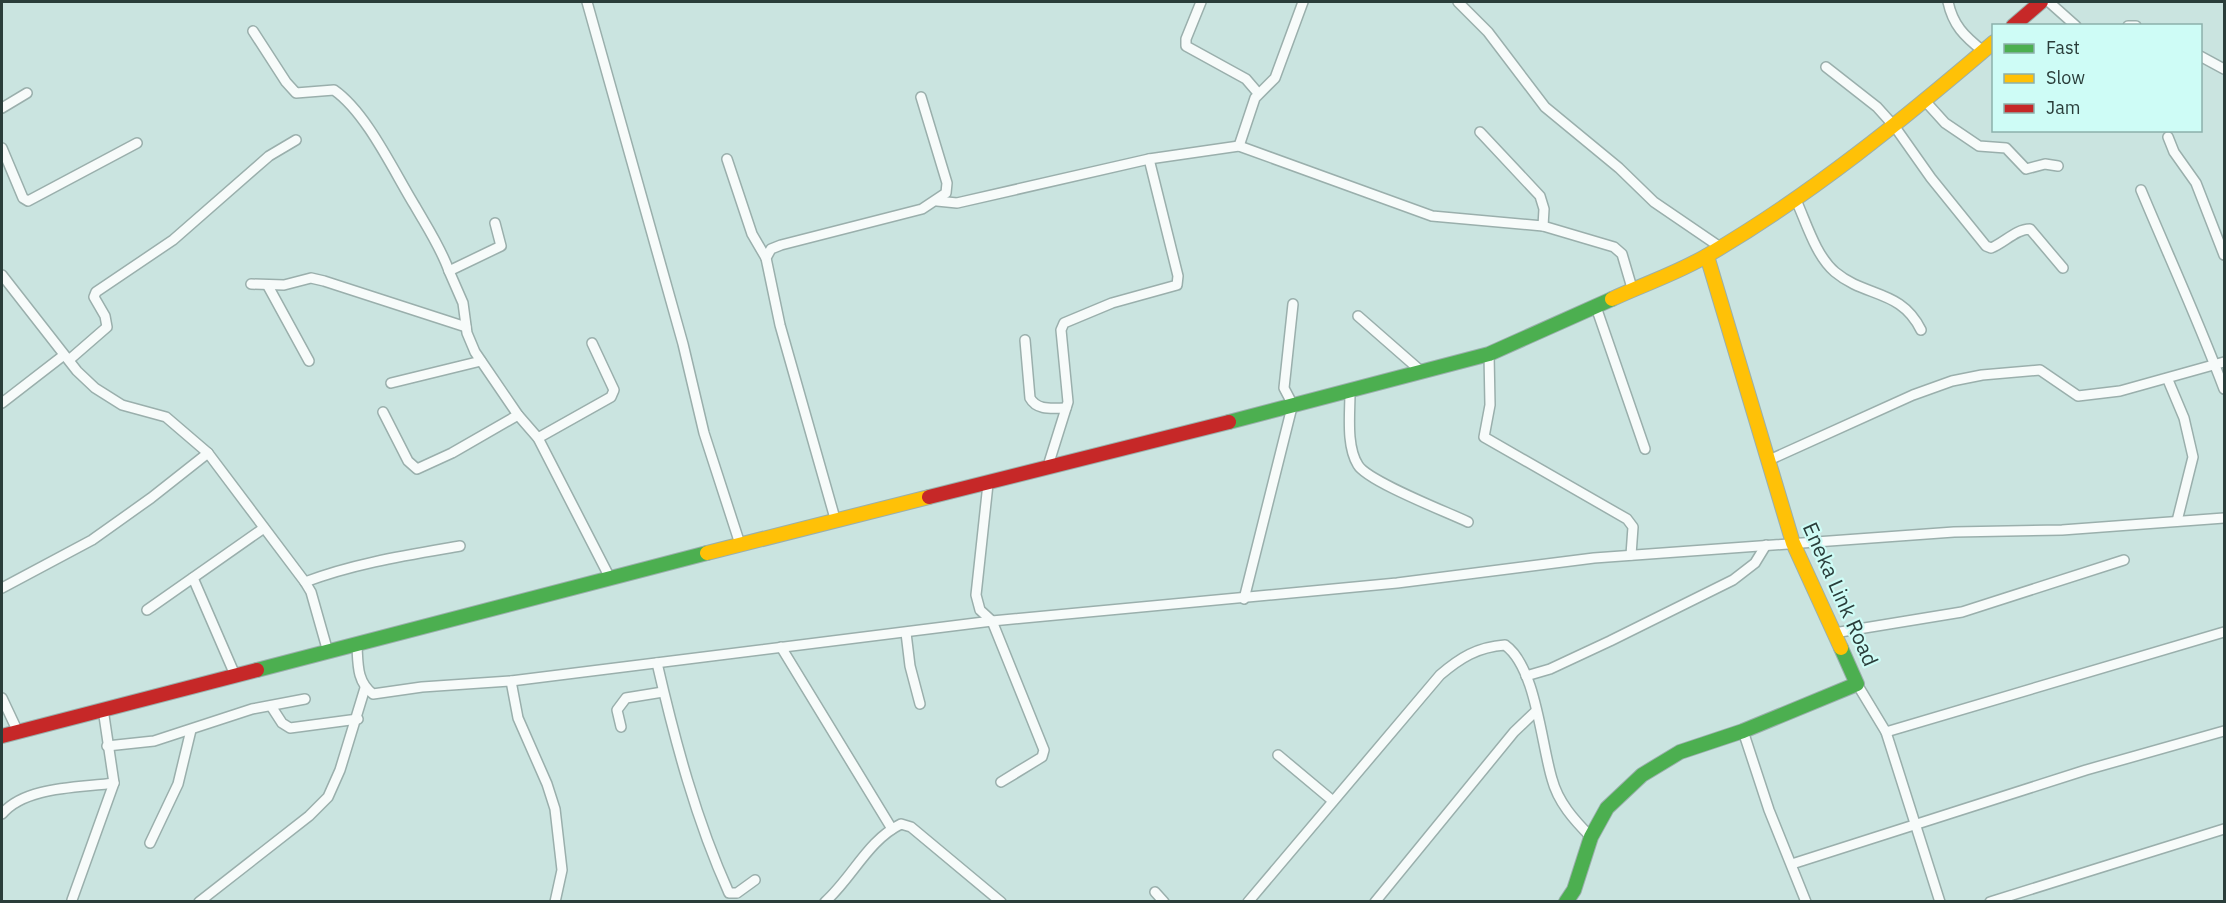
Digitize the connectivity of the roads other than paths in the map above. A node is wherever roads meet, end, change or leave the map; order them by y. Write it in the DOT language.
graph roads {
  1 [pos="587,2"];
  2 [pos="1201,2"];
  3 [pos="1304,2"];
  4 [pos="1458,2"];
  5 [pos="1948,2"];
  6 [pos="2041,2"];
  7 [pos="2049,2"];
  8 [pos="2015,24"];
  9 [pos="2074,24"];
  10 [pos="253,31"];
  11 [pos="1988,47"];
  12 [pos="2202,57"];
  13 [pos="1826,67"];
  14 [pos="2224,69"];
  15 [pos="27,93"];
  16 [pos="1258,93"];
  17 [pos="921,97"];
  18 [pos="1926,102"];
  19 [pos="2,108"];
  20 [pos="1894,127"];
  21 [pos="1480,132"];
  22 [pos="2168,137"];
  23 [pos="296,141"];
  24 [pos="137,143"];
  25 [pos="1239,146"];
  26 [pos="2,148"];
  27 [pos="727,159"];
  28 [pos="1149,159"];
  29 [pos="2058,166"];
  30 [pos="2141,190"];
  31 [pos="1795,198"];
  32 [pos="937,201"];
  33 [pos="495,223"];
  34 [pos="1543,226"];
  35 [pos="1720,247"];
  36 [pos="2224,255"];
  37 [pos="1707,256"];
  38 [pos="766,258"];
  39 [pos="2063,268"];
  40 [pos="449,271"];
  41 [pos="2,275"];
  42 [pos="251,284"];
  43 [pos="268,286"];
  44 [pos="1632,288"];
  45 [pos="1293,304"];
  46 [pos="1596,307"];
  47 [pos="1358,316"];
  48 [pos="466,327"];
  49 [pos="1921,330"];
  50 [pos="1025,340"];
  51 [pos="592,343"];
  52 [pos="1489,354"];
  53 [pos="67,358"];
  54 [pos="309,361"];
  55 [pos="481,361"];
  56 [pos="2220,363"];
  57 [pos="1422,372"];
  58 [pos="2168,380"];
  59 [pos="391,383"];
  60 [pos="2224,389"];
  61 [pos="1350,392"];
  62 [pos="2,403"];
  63 [pos="1293,407"];
  64 [pos="1066,408"];
  65 [pos="383,412"];
  66 [pos="518,415"];
  67 [pos="538,438"];
  68 [pos="1645,449"];
  69 [pos="207,453"];
  70 [pos="1767,461"];
  71 [pos="1047,469"];
  72 [pos="988,484"];
  73 [pos="2224,518"];
  74 [pos="2177,521"];
  75 [pos="836,522"];
  76 [pos="1468,522"];
  77 [pos="264,528"];
  78 [pos="1793,543"];
  79 [pos="740,544"];
  80 [pos="1766,545"];
  81 [pos="460,546"];
  82 [pos="1631,555"];
  83 [pos="2124,560"];
  84 [pos="193,578"];
  85 [pos="610,578"];
  86 [pos="305,582"];
  87 [pos="2,588"];
  88 [pos="1244,599"];
  89 [pos="147,610"];
  90 [pos="992,621"];
  91 [pos="2224,632"];
  92 [pos="906,633"];
  93 [pos="1834,633"];
  94 [pos="357,646"];
  95 [pos="781,647"];
  96 [pos="328,652"];
  97 [pos="657,663"];
  98 [pos="235,675"];
  99 [pos="1526,676"];
  100 [pos="511,681"];
  101 [pos="1857,684"];
  102 [pos="364,688"];
  103 [pos="663,692"];
  104 [pos="2,698"];
  105 [pos="305,699"];
  106 [pos="920,704"];
  107 [pos="271,706"];
  108 [pos="103,709"];
  109 [pos="1536,711"];
  110 [pos="358,719"];
  111 [pos="621,727"];
  112 [pos="191,730"];
  113 [pos="1743,731"];
  114 [pos="2224,731"];
  115 [pos="18,732"];
  116 [pos="1886,732"];
  117 [pos="2,736"];
  118 [pos="107,746"];
  119 [pos="1278,755"];
  120 [pos="1001,782"];
  121 [pos="114,783"];
  122 [pos="1333,801"];
  123 [pos="2,814"];
  124 [pos="1915,823"];
  125 [pos="892,829"];
  126 [pos="2224,829"];
  127 [pos="1591,837"];
  128 [pos="150,843"];
  129 [pos="1792,864"];
  130 [pos="755,880"];
  131 [pos="1155,892"];
  132 [pos="72,900"];
  133 [pos="199,902"];
  134 [pos="555,902"];
  135 [pos="825,902"];
  136 [pos="1001,902"];
  137 [pos="1164,902"];
  138 [pos="1248,902"];
  139 [pos="1376,902"];
  140 [pos="1566,902"];
  141 [pos="1806,902"];
  142 [pos="1940,902"];
  143 [pos="1990,902"];
  1 -- 79 [label="street"];
  2 -- 16 [label="street"];
  3 -- 16 [label="street"];
  4 -- 35 [label="street"];
  5 -- 11 [label="street"];
  6 -- 8 [label="street"];
  7 -- 9 [label="street"];
  10 -- 40 [label="street"];
  11 -- 18 [label="street"];
  12 -- 14 [label="street"];
  13 -- 20 [label="street"];
  15 -- 19 [label="street"];
  16 -- 25 [label="street"];
  17 -- 32 [label="street"];
  18 -- 20 [label="street"];
  18 -- 29 [label="street"];
  20 -- 31 [label="street"];
  20 -- 39 [label="street"];
  21 -- 34 [label="street"];
  22 -- 36 [label="street"];
  23 -- 53 [label="street"];
  24 -- 26 [label="street"];
  25 -- 28 [label="street"];
  25 -- 34 [label="street"];
  27 -- 38 [label="street"];
  28 -- 32 [label="street"];
  28 -- 64 [label="street"];
  30 -- 56 [label="street"];
  31 -- 35 [label="street"];
  31 -- 49 [label="street"];
  32 -- 38 [label="street"];
  33 -- 40 [label="street"];
  34 -- 44 [label="street"];
  35 -- 37 [label="street"];
  37 -- 44 [label="street"];
  37 -- 70 [label="street, Eneka Link Road"];
  38 -- 75 [label="street"];
  40 -- 48 [label="street"];
  41 -- 53 [label="street"];
  42 -- 43 [label="street"];
  43 -- 48 [label="street"];
  43 -- 54 [label="street"];
  44 -- 46 [label="street"];
  45 -- 63 [label="street"];
  46 -- 52 [label="street"];
  46 -- 68 [label="street"];
  47 -- 57 [label="street"];
  48 -- 55 [label="street"];
  50 -- 64 [label="street"];
  51 -- 67 [label="street"];
  52 -- 57 [label="street"];
  52 -- 82 [label="street"];
  53 -- 62 [label="street"];
  53 -- 69 [label="street"];
  55 -- 59 [label="street"];
  55 -- 66 [label="street"];
  56 -- 58 [label="street"];
  56 -- 60 [label="street"];
  57 -- 61 [label="street"];
  58 -- 70 [label="street"];
  58 -- 74 [label="street"];
  61 -- 63 [label="street"];
  61 -- 76 [label="street"];
  63 -- 71 [label="street"];
  63 -- 88 [label="street"];
  64 -- 71 [label="street"];
  65 -- 66 [label="street"];
  66 -- 67 [label="street"];
  67 -- 85 [label="street"];
  69 -- 77 [label="street"];
  69 -- 87 [label="street"];
  70 -- 78 [label="street, Eneka Link Road"];
  71 -- 72 [label="street"];
  72 -- 75 [label="street"];
  72 -- 90 [label="street"];
  73 -- 74 [label="street"];
  74 -- 78 [label="street"];
  75 -- 79 [label="street"];
  77 -- 84 [label="street"];
  77 -- 86 [label="street"];
  78 -- 80 [label="street"];
  78 -- 93 [label="street, Eneka Link Road"];
  79 -- 85 [label="street"];
  80 -- 82 [label="street"];
  80 -- 99 [label="street"];
  81 -- 86 [label="street"];
  82 -- 88 [label="street"];
  83 -- 93 [label="street"];
  84 -- 89 [label="street"];
  84 -- 98 [label="street"];
  85 -- 94 [label="street"];
  86 -- 96 [label="street"];
  88 -- 90 [label="street"];
  90 -- 92 [label="street"];
  90 -- 120 [label="street"];
  91 -- 116 [label="street"];
  92 -- 95 [label="street"];
  92 -- 106 [label="street"];
  93 -- 101 [label="street, Eneka Link Road"];
  94 -- 96 [label="street"];
  94 -- 102 [label="street"];
  95 -- 97 [label="street"];
  95 -- 125 [label="street"];
  96 -- 98 [label="street"];
  97 -- 100 [label="street"];
  97 -- 103 [label="street"];
  98 -- 108 [label="street"];
  99 -- 109 [label="street"];
  99 -- 122 [label="street"];
  100 -- 102 [label="street"];
  100 -- 134 [label="street"];
  101 -- 113 [label="street, Eneka Link Road"];
  101 -- 116 [label="street"];
  102 -- 110 [label="street"];
  103 -- 111 [label="street"];
  103 -- 130 [label="street"];
  104 -- 115 [label="street"];
  105 -- 107 [label="street"];
  107 -- 110 [label="street"];
  107 -- 112 [label="street"];
  108 -- 115 [label="street"];
  108 -- 118 [label="street"];
  109 -- 127 [label="street"];
  109 -- 139 [label="street"];
  110 -- 133 [label="street"];
  112 -- 118 [label="street"];
  112 -- 128 [label="street"];
  113 -- 127 [label="street, Eneka Link Road"];
  113 -- 129 [label="street"];
  114 -- 124 [label="street"];
  115 -- 117 [label="street"];
  116 -- 124 [label="street"];
  118 -- 121 [label="street"];
  119 -- 122 [label="street"];
  121 -- 123 [label="street"];
  121 -- 132 [label="street"];
  122 -- 138 [label="street"];
  124 -- 129 [label="street"];
  124 -- 142 [label="street"];
  125 -- 135 [label="street"];
  125 -- 136 [label="street"];
  126 -- 143 [label="street"];
  127 -- 140 [label="street, Eneka Link Road"];
  129 -- 141 [label="street"];
  131 -- 137 [label="street"];
}
